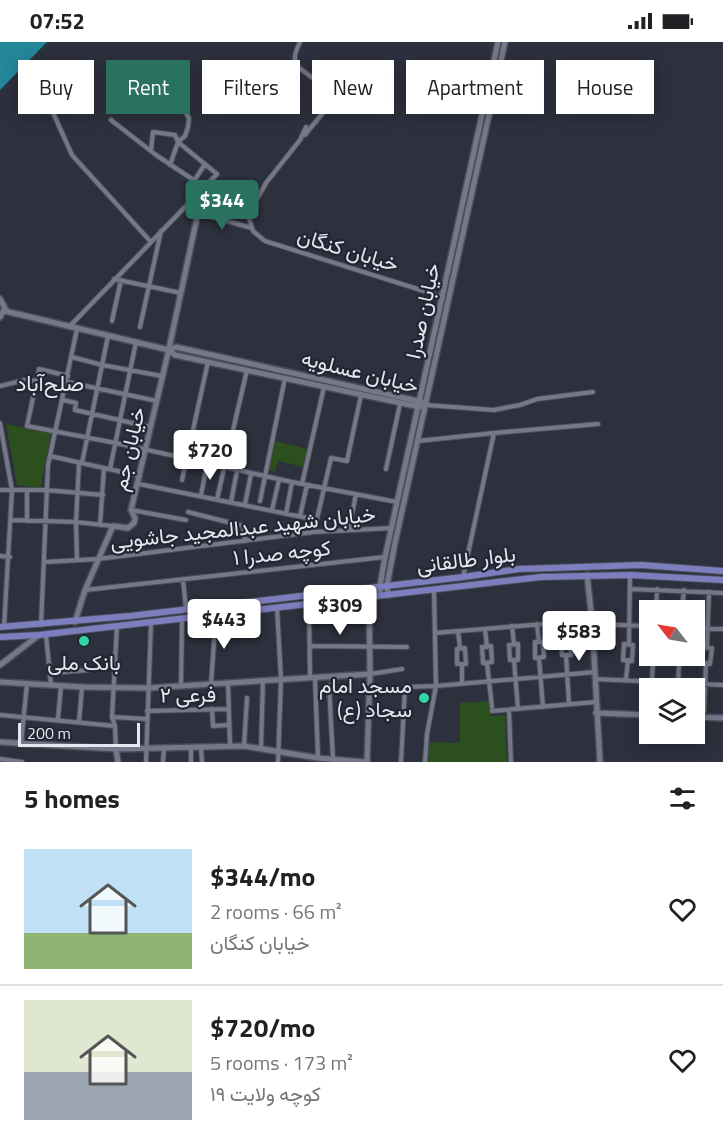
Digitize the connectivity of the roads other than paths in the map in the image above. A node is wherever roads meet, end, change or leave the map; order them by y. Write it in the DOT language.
graph roads {
  1 [pos="300,42"];
  2 [pos="498,42"];
  3 [pos="505,42"];
  4 [pos="495,60"];
  5 [pos="500,60"];
  6 [pos="54,114"];
  7 [pos="187,114"];
  8 [pos="486,114"];
  9 [pos="111,120"];
  10 [pos="306,127"];
  11 [pos="300,140"];
  12 [pos="178,142"];
  13 [pos="151,151"];
  14 [pos="205,164"];
  15 [pos="171,165"];
  16 [pos="194,181"];
  17 [pos="204,187"];
  18 [pos="198,213"];
  19 [pos="252,228"];
  20 [pos="161,231"];
  21 [pos="151,242"];
  22 [pos="114,279"];
  23 [pos="121,280"];
  24 [pos="149,286"];
  25 [pos="181,293"];
  26 [pos="446,298"];
  27 [pos="0,299"];
  28 [pos="5,311"];
  29 [pos="0,316"];
  30 [pos="112,321"];
  31 [pos="68,327"];
  32 [pos="140,327"];
  33 [pos="77,329"];
  34 [pos="108,336"];
  35 [pos="136,342"];
  36 [pos="169,350"];
  37 [pos="72,357"];
  38 [pos="208,362"];
  39 [pos="102,365"];
  40 [pos="132,370"];
  41 [pos="247,370"];
  42 [pos="68,376"];
  43 [pos="163,376"];
  44 [pos="285,378"];
  45 [pos="36,381"];
  46 [pos="67,382"];
  47 [pos="0,386"];
  48 [pos="324,387"];
  49 [pos="98,389"];
  50 [pos="593,392"];
  51 [pos="127,395"];
  52 [pos="361,395"];
  53 [pos="63,400"];
  54 [pos="420,400"];
  55 [pos="157,401"];
  56 [pos="400,404"];
  57 [pos="426,405"];
  58 [pos="419,408"];
  59 [pos="93,413"];
  60 [pos="121,419"];
  61 [pos="0,423"];
  62 [pos="598,423"];
  63 [pos="151,427"];
  64 [pos="56,430"];
  65 [pos="494,433"];
  66 [pos="87,437"];
  67 [pos="418,441"];
  68 [pos="116,443"];
  69 [pos="146,451"];
  70 [pos="50,456"];
  71 [pos="187,460"];
  72 [pos="80,463"];
  73 [pos="207,465"];
  74 [pos="104,468"];
  75 [pos="224,468"];
  76 [pos="386,469"];
  77 [pos="110,470"];
  78 [pos="237,471"];
  79 [pos="251,474"];
  80 [pos="140,476"];
  81 [pos="264,476"];
  82 [pos="182,480"];
  83 [pos="279,480"];
  84 [pos="292,482"];
  85 [pos="405,482"];
  86 [pos="139,483"];
  87 [pos="305,485"];
  88 [pos="324,488"];
  89 [pos="0,490"];
  90 [pos="12,490"];
  91 [pos="27,490"];
  92 [pos="46,490"];
  93 [pos="78,493"];
  94 [pos="357,494"];
  95 [pos="102,495"];
  96 [pos="201,495"];
  97 [pos="217,499"];
  98 [pos="260,501"];
  99 [pos="231,502"];
  100 [pos="398,502"];
  101 [pos="245,504"];
  102 [pos="131,510"];
  103 [pos="272,510"];
  104 [pos="188,512"];
  105 [pos="286,514"];
  106 [pos="300,516"];
  107 [pos="11,520"];
  108 [pos="186,520"];
  109 [pos="317,520"];
  110 [pos="27,521"];
  111 [pos="45,522"];
  112 [pos="76,522"];
  113 [pos="100,525"];
  114 [pos="113,526"];
  115 [pos="392,528"];
  116 [pos="350,530"];
  117 [pos="314,532"];
  118 [pos="245,541"];
  119 [pos="392,542"];
  120 [pos="0,556"];
  121 [pos="10,557"];
  122 [pos="385,557"];
  123 [pos="98,558"];
  124 [pos="77,560"];
  125 [pos="45,562"];
  126 [pos="723,571"];
  127 [pos="630,575"];
  128 [pos="587,576"];
  129 [pos="463,578"];
  130 [pos="183,579"];
  131 [pos="723,580"];
  132 [pos="0,584"];
  133 [pos="8,584"];
  134 [pos="387,585"];
  135 [pos="380,586"];
  136 [pos="434,588"];
  137 [pos="630,589"];
  138 [pos="657,589"];
  139 [pos="684,590"];
  140 [pos="85,591"];
  141 [pos="710,592"];
  142 [pos="723,593"];
  143 [pos="380,595"];
  144 [pos="388,595"];
  145 [pos="369,597"];
  146 [pos="277,598"];
  147 [pos="656,600"];
  148 [pos="683,600"];
  149 [pos="309,603"];
  150 [pos="278,607"];
  151 [pos="186,609"];
  152 [pos="216,615"];
  153 [pos="182,618"];
  154 [pos="75,622"];
  155 [pos="151,622"];
  156 [pos="564,622"];
  157 [pos="592,622"];
  158 [pos="537,624"];
  159 [pos="41,625"];
  160 [pos="629,625"];
  161 [pos="639,625"];
  162 [pos="117,626"];
  163 [pos="512,626"];
  164 [pos="2,627"];
  165 [pos="708,628"];
  166 [pos="485,629"];
  167 [pos="723,629"];
  168 [pos="458,632"];
  169 [pos="435,633"];
  170 [pos="42,635"];
  171 [pos="0,637"];
  172 [pos="566,639"];
  173 [pos="539,642"];
  174 [pos="514,644"];
  175 [pos="629,645"];
  176 [pos="310,646"];
  177 [pos="370,647"];
  178 [pos="406,647"];
  179 [pos="487,647"];
  180 [pos="460,648"];
  181 [pos="707,648"];
  182 [pos="566,655"];
  183 [pos="539,658"];
  184 [pos="514,660"];
  185 [pos="628,660"];
  186 [pos="487,662"];
  187 [pos="706,663"];
  188 [pos="462,664"];
  189 [pos="0,665"];
  190 [pos="402,669"];
  191 [pos="89,670"];
  192 [pos="50,673"];
  193 [pos="370,674"];
  194 [pos="568,674"];
  195 [pos="595,675"];
  196 [pos="313,677"];
  197 [pos="541,677"];
  198 [pos="281,679"];
  199 [pos="515,679"];
  200 [pos="626,679"];
  201 [pos="263,680"];
  202 [pos="639,680"];
  203 [pos="489,681"];
  204 [pos="0,682"];
  205 [pos="228,682"];
  206 [pos="462,683"];
  207 [pos="27,684"];
  208 [pos="211,684"];
  209 [pos="705,684"];
  210 [pos="723,684"];
  211 [pos="51,685"];
  212 [pos="329,685"];
  213 [pos="61,686"];
  214 [pos="181,686"];
  215 [pos="436,686"];
  216 [pos="82,687"];
  217 [pos="114,687"];
  218 [pos="148,688"];
  219 [pos="247,698"];
  220 [pos="596,702"];
  221 [pos="569,704"];
  222 [pos="543,707"];
  223 [pos="212,709"];
  224 [pos="229,709"];
  225 [pos="518,709"];
  226 [pos="509,710"];
  227 [pos="147,711"];
  228 [pos="596,713"];
  229 [pos="0,715"];
  230 [pos="639,715"];
  231 [pos="24,716"];
  232 [pos="112,717"];
  233 [pos="705,717"];
  234 [pos="723,718"];
  235 [pos="58,719"];
  236 [pos="147,719"];
  237 [pos="79,722"];
  238 [pos="230,725"];
  239 [pos="115,726"];
  240 [pos="0,742"];
  241 [pos="21,744"];
  242 [pos="230,746"];
  243 [pos="244,746"];
  244 [pos="147,747"];
  245 [pos="164,748"];
  246 [pos="191,748"];
  247 [pos="201,748"];
  248 [pos="261,748"];
  249 [pos="116,749"];
  250 [pos="279,751"];
  251 [pos="313,759"];
  252 [pos="0,760"];
  253 [pos="335,760"];
  254 [pos="22,762"];
  255 [pos="118,762"];
  256 [pos="146,762"];
  257 [pos="163,762"];
  258 [pos="191,762"];
  259 [pos="202,762"];
  260 [pos="278,762"];
  261 [pos="366,762"];
  262 [pos="401,762"];
  263 [pos="425,762"];
  264 [pos="510,762"];
  265 [pos="600,762"];
  1 -- 11 [label="street"];
  2 -- 4 [label="street, خیابان صدرا"];
  3 -- 5 [label="street, خیابان صدرا"];
  6 -- 21 [label="street"];
  7 -- 12 [label="street"];
  8 -- 26 [label="street, خیابان صدرا"];
  9 -- 13 [label="street"];
  10 -- 11 [label="street"];
  11 -- 19 [label="street"];
  12 -- 13 [label="street"];
  12 -- 14 [label="street"];
  12 -- 15 [label="street"];
  13 -- 15 [label="street"];
  14 -- 16 [label="street"];
  14 -- 17 [label="street"];
  15 -- 16 [label="street"];
  16 -- 17 [label="street"];
  17 -- 20 [label="street"];
  18 -- 19 [label="street, خیابان کنگان"];
  18 -- 25 [label="street"];
  19 -- 26 [label="street, خیابان کنگان"];
  20 -- 21 [label="street"];
  20 -- 24 [label="street"];
  21 -- 22 [label="street"];
  22 -- 23 [label="street"];
  22 -- 31 [label="street"];
  23 -- 24 [label="street"];
  23 -- 30 [label="street"];
  24 -- 25 [label="street"];
  24 -- 32 [label="street"];
  25 -- 36 [label="street, خیابان جم"];
  26 -- 54 [label="street, خیابان صدرا"];
  26 -- 57 [label="street, خیابان صدرا"];
  27 -- 28 [label="street"];
  28 -- 29 [label="street"];
  28 -- 31 [label="street, خیابان عسلویه"];
  31 -- 33 [label="street, خیابان عسلویه"];
  33 -- 34 [label="street, خیابان عسلویه"];
  33 -- 37 [label="street"];
  34 -- 35 [label="street, خیابان عسلویه"];
  34 -- 39 [label="street"];
  35 -- 36 [label="street, خیابان عسلویه"];
  35 -- 40 [label="street"];
  36 -- 38 [label="street, خیابان عسلویه"];
  36 -- 43 [label="street, خیابان جم"];
  36 -- 54 [label="street, خیابان عسلویه"];
  37 -- 39 [label="street"];
  37 -- 42 [label="street"];
  38 -- 41 [label="street, خیابان عسلویه"];
  38 -- 71 [label="street"];
  39 -- 40 [label="street"];
  39 -- 49 [label="street"];
  40 -- 43 [label="street"];
  40 -- 51 [label="street"];
  41 -- 44 [label="street, خیابان عسلویه"];
  41 -- 75 [label="street"];
  42 -- 45 [label="street"];
  42 -- 46 [label="street"];
  43 -- 55 [label="street, خیابان جم"];
  44 -- 48 [label="street, خیابان عسلویه"];
  44 -- 81 [label="street"];
  45 -- 47 [label="street"];
  45 -- 64 [label="street"];
  46 -- 49 [label="street"];
  46 -- 53 [label="street"];
  48 -- 52 [label="street, خیابان عسلویه"];
  48 -- 87 [label="street"];
  49 -- 51 [label="street"];
  49 -- 59 [label="street"];
  50 -- 57 [label="street"];
  51 -- 55 [label="street"];
  51 -- 60 [label="street"];
  52 -- 56 [label="street, خیابان عسلویه"];
  52 -- 88 [label="street"];
  53 -- 59 [label="street"];
  53 -- 64 [label="street"];
  54 -- 57 [label="street, خیابان عسلویه"];
  54 -- 58 [label="street, خیابان صدرا"];
  55 -- 63 [label="street, خیابان جم"];
  56 -- 58 [label="street, خیابان عسلویه"];
  56 -- 76 [label="street"];
  57 -- 58 [label="street, خیابان عسلویه"];
  57 -- 67 [label="street, خیابان صدرا"];
  58 -- 85 [label="street, خیابان صدرا"];
  59 -- 60 [label="street"];
  59 -- 66 [label="street"];
  60 -- 63 [label="street"];
  60 -- 68 [label="street"];
  61 -- 90 [label="street"];
  62 -- 65 [label="street"];
  63 -- 69 [label="street, خیابان جم"];
  64 -- 66 [label="street"];
  64 -- 70 [label="street"];
  65 -- 67 [label="street"];
  65 -- 129 [label="street"];
  66 -- 68 [label="street"];
  66 -- 72 [label="street"];
  67 -- 85 [label="street, خیابان صدرا"];
  68 -- 69 [label="street"];
  68 -- 77 [label="street"];
  69 -- 71 [label="street"];
  69 -- 80 [label="street, خیابان جم"];
  70 -- 72 [label="street"];
  70 -- 92 [label="street"];
  71 -- 73 [label="street"];
  71 -- 82 [label="street"];
  72 -- 74 [label="street"];
  72 -- 93 [label="street"];
  73 -- 75 [label="street"];
  73 -- 96 [label="street"];
  74 -- 77 [label="street"];
  74 -- 95 [label="street"];
  75 -- 78 [label="street"];
  75 -- 97 [label="street"];
  77 -- 80 [label="street"];
  78 -- 79 [label="street"];
  78 -- 99 [label="street"];
  79 -- 81 [label="street"];
  79 -- 101 [label="street"];
  80 -- 86 [label="street, خیابان جم"];
  81 -- 83 [label="street"];
  81 -- 98 [label="street"];
  83 -- 84 [label="street"];
  83 -- 103 [label="street"];
  84 -- 87 [label="street"];
  84 -- 105 [label="street"];
  85 -- 100 [label="street, خیابان صدرا"];
  85 -- 119 [label="street, خیابان صدرا"];
  86 -- 96 [label="street"];
  86 -- 102 [label="street, خیابان جم"];
  87 -- 88 [label="street"];
  87 -- 106 [label="street"];
  88 -- 94 [label="street"];
  88 -- 109 [label="street"];
  89 -- 90 [label="street"];
  90 -- 91 [label="street"];
  90 -- 107 [label="street"];
  91 -- 92 [label="street"];
  91 -- 110 [label="street"];
  92 -- 93 [label="street"];
  92 -- 111 [label="street"];
  93 -- 95 [label="street"];
  93 -- 112 [label="street"];
  94 -- 100 [label="street"];
  94 -- 116 [label="street"];
  95 -- 113 [label="street"];
  96 -- 97 [label="street"];
  97 -- 99 [label="street"];
  99 -- 101 [label="street"];
  100 -- 115 [label="street, خیابان صدرا"];
  101 -- 103 [label="street"];
  102 -- 108 [label="street"];
  102 -- 114 [label="street, خیابان جم"];
  103 -- 105 [label="street"];
  104 -- 118 [label="street"];
  105 -- 106 [label="street"];
  106 -- 109 [label="street"];
  107 -- 110 [label="street"];
  107 -- 121 [label="street"];
  109 -- 117 [label="street"];
  110 -- 111 [label="street"];
  111 -- 112 [label="street"];
  111 -- 125 [label="street"];
  112 -- 113 [label="street"];
  112 -- 124 [label="street"];
  113 -- 114 [label="street"];
  114 -- 123 [label="street"];
  115 -- 116 [label="street, خیابان شهید عبدالمجید جاشویی"];
  115 -- 119 [label="street, خیابان صدرا"];
  116 -- 117 [label="street, خیابان شهید عبدالمجید جاشویی"];
  117 -- 118 [label="street, خیابان شهید عبدالمجید جاشویی"];
  118 -- 123 [label="street, خیابان شهید عبدالمجید جاشویی"];
  119 -- 122 [label="street, خیابان صدرا"];
  119 -- 134 [label="street, خیابان صدرا"];
  120 -- 121 [label="street"];
  121 -- 133 [label="street"];
  122 -- 130 [label="street, کوچه صدرا ۱"];
  122 -- 135 [label="street, خیابان صدرا"];
  123 -- 124 [label="street, خیابان شهید عبدالمجید جاشویی"];
  123 -- 140 [label="street"];
  124 -- 125 [label="street, خیابان شهید عبدالمجید جاشویی"];
  125 -- 159 [label="street"];
  126 -- 129 [label="main road, بلوار طالقانی"];
  127 -- 128 [label="main road, بلوار طالقانی"];
  127 -- 131 [label="main road, بلوار طالقانی"];
  127 -- 137 [label="street"];
  128 -- 136 [label="main road, بلوار طالقانی"];
  128 -- 157 [label="street"];
  129 -- 134 [label="main road, بلوار طالقانی"];
  130 -- 140 [label="street, کوچه صدرا ۱"];
  130 -- 151 [label="street"];
  132 -- 133 [label="street"];
  133 -- 164 [label="street"];
  134 -- 135 [label="main road, بلوار طالقانی"];
  134 -- 144 [label="street, خیابان صدرا"];
  135 -- 143 [label="street, خیابان صدرا"];
  135 -- 146 [label="main road, بلوار طالقانی"];
  136 -- 144 [label="main road, بلوار طالقانی"];
  136 -- 169 [label="street"];
  137 -- 138 [label="street"];
  137 -- 160 [label="street"];
  138 -- 139 [label="street"];
  138 -- 147 [label="street"];
  139 -- 141 [label="street"];
  139 -- 148 [label="street"];
  140 -- 154 [label="street"];
  141 -- 142 [label="street"];
  141 -- 165 [label="street"];
  143 -- 144 [label="main road, بلوار طالقانی"];
  143 -- 145 [label="main road, بلوار طالقانی"];
  145 -- 149 [label="main road, بلوار طالقانی"];
  145 -- 177 [label="street"];
  146 -- 150 [label="main road"];
  146 -- 151 [label="main road, بلوار طالقانی"];
  149 -- 150 [label="main road, بلوار طالقانی"];
  149 -- 176 [label="street"];
  150 -- 152 [label="main road, بلوار طالقانی"];
  150 -- 198 [label="street"];
  151 -- 154 [label="main road, بلوار طالقانی"];
  152 -- 153 [label="main road, بلوار طالقانی"];
  152 -- 208 [label="street"];
  153 -- 155 [label="main road, بلوار طالقانی"];
  153 -- 214 [label="street"];
  154 -- 159 [label="main road, بلوار طالقانی"];
  155 -- 162 [label="main road, بلوار طالقانی"];
  155 -- 218 [label="street"];
  156 -- 157 [label="street"];
  156 -- 158 [label="street"];
  156 -- 172 [label="street"];
  157 -- 160 [label="street"];
  157 -- 195 [label="street"];
  158 -- 163 [label="street"];
  158 -- 173 [label="street"];
  159 -- 164 [label="main road, بلوار طالقانی"];
  160 -- 161 [label="street"];
  160 -- 175 [label="street"];
  162 -- 170 [label="main road, بلوار طالقانی"];
  162 -- 217 [label="street"];
  163 -- 166 [label="street"];
  163 -- 174 [label="street"];
  165 -- 167 [label="street"];
  165 -- 181 [label="street"];
  166 -- 168 [label="street"];
  166 -- 179 [label="street"];
  168 -- 169 [label="street"];
  168 -- 180 [label="street"];
  169 -- 215 [label="street"];
  170 -- 171 [label="main road, بلوار طالقانی"];
  170 -- 189 [label="street"];
  170 -- 192 [label="street"];
  172 -- 182 [label="street"];
  172 -- 182 [label="street"];
  173 -- 183 [label="street"];
  173 -- 183 [label="street"];
  174 -- 184 [label="street"];
  174 -- 184 [label="street"];
  175 -- 185 [label="street"];
  175 -- 185 [label="street"];
  176 -- 177 [label="street"];
  176 -- 196 [label="street"];
  177 -- 178 [label="street"];
  177 -- 193 [label="street"];
  179 -- 186 [label="street"];
  179 -- 186 [label="street"];
  180 -- 188 [label="street"];
  180 -- 188 [label="street"];
  181 -- 187 [label="street"];
  181 -- 187 [label="street"];
  182 -- 194 [label="street"];
  183 -- 197 [label="street"];
  184 -- 199 [label="street"];
  185 -- 200 [label="street"];
  186 -- 203 [label="street"];
  187 -- 209 [label="street"];
  188 -- 206 [label="street"];
  190 -- 193 [label="street"];
  191 -- 192 [label="street"];
  192 -- 211 [label="street"];
  193 -- 196 [label="street"];
  193 -- 261 [label="street"];
  194 -- 195 [label="street"];
  194 -- 197 [label="street"];
  194 -- 221 [label="street"];
  195 -- 200 [label="street"];
  195 -- 220 [label="street"];
  196 -- 198 [label="street"];
  196 -- 251 [label="street"];
  197 -- 199 [label="street"];
  197 -- 222 [label="street"];
  198 -- 201 [label="street"];
  198 -- 250 [label="street"];
  199 -- 203 [label="street"];
  199 -- 225 [label="street"];
  200 -- 202 [label="street"];
  201 -- 205 [label="street"];
  201 -- 248 [label="street"];
  203 -- 206 [label="street"];
  203 -- 226 [label="street"];
  204 -- 207 [label="street"];
  205 -- 208 [label="street"];
  205 -- 224 [label="street"];
  206 -- 215 [label="street"];
  207 -- 211 [label="street"];
  207 -- 231 [label="street"];
  208 -- 214 [label="street"];
  209 -- 210 [label="street"];
  211 -- 213 [label="street"];
  212 -- 253 [label="street"];
  213 -- 216 [label="street"];
  213 -- 235 [label="street"];
  214 -- 218 [label="street"];
  215 -- 262 [label="street"];
  215 -- 263 [label="street"];
  216 -- 217 [label="street"];
  216 -- 237 [label="street"];
  217 -- 218 [label="street"];
  217 -- 232 [label="street"];
  218 -- 227 [label="street"];
  219 -- 243 [label="street"];
  220 -- 221 [label="street"];
  220 -- 228 [label="street"];
  221 -- 222 [label="street"];
  222 -- 225 [label="street"];
  223 -- 224 [label="street, فرعی ۲"];
  223 -- 227 [label="street, فرعی ۲"];
  223 -- 238 [label="street"];
  224 -- 238 [label="street"];
  225 -- 226 [label="street"];
  226 -- 264 [label="street"];
  227 -- 236 [label="street"];
  228 -- 230 [label="street"];
  228 -- 265 [label="street"];
  229 -- 231 [label="street"];
  231 -- 235 [label="street"];
  231 -- 241 [label="street"];
  232 -- 236 [label="street"];
  232 -- 239 [label="street"];
  233 -- 234 [label="street"];
  235 -- 237 [label="street"];
  236 -- 244 [label="street"];
  237 -- 239 [label="street"];
  238 -- 242 [label="street"];
  239 -- 249 [label="street"];
  240 -- 241 [label="street"];
  241 -- 249 [label="street"];
  242 -- 243 [label="street"];
  242 -- 247 [label="street"];
  243 -- 248 [label="street"];
  244 -- 245 [label="street"];
  244 -- 249 [label="street"];
  244 -- 256 [label="street"];
  245 -- 246 [label="street"];
  245 -- 257 [label="street"];
  246 -- 247 [label="street"];
  246 -- 258 [label="street"];
  247 -- 259 [label="street"];
  248 -- 250 [label="street"];
  249 -- 255 [label="street"];
  250 -- 251 [label="street"];
  250 -- 260 [label="street"];
  251 -- 253 [label="street"];
  252 -- 254 [label="street"];
  253 -- 261 [label="street"];
}
